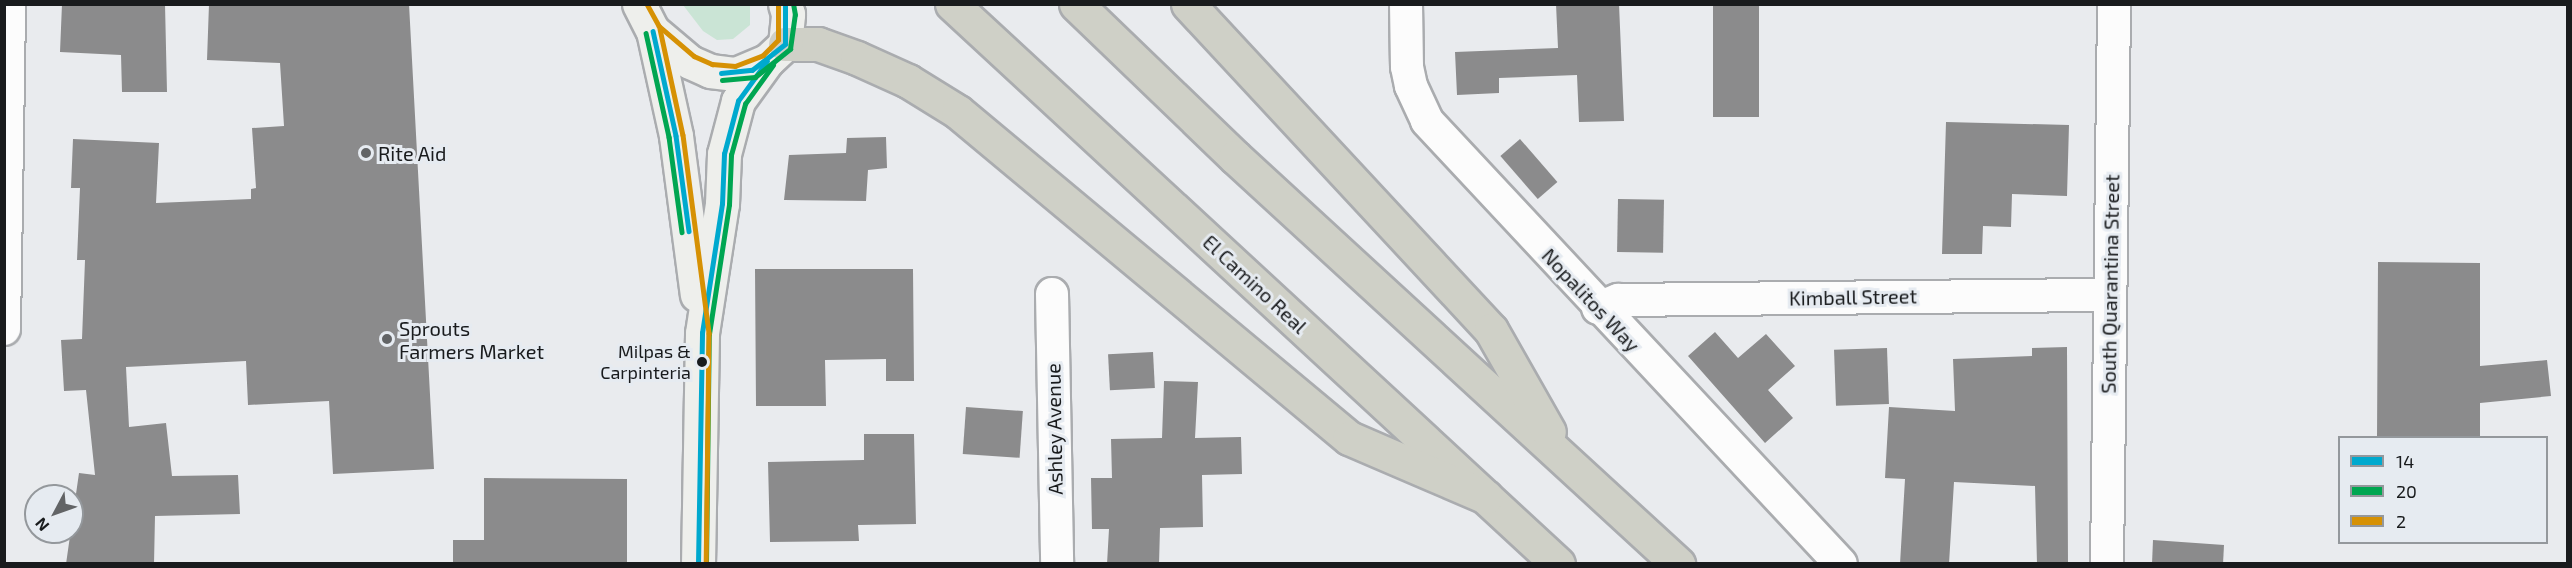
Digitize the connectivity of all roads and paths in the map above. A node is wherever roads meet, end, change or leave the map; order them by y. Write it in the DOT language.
graph roads {
  1 [pos="9,4"];
  2 [pos="785,4"];
  3 [pos="952,4"];
  4 [pos="1076,4"];
  5 [pos="1188,4"];
  6 [pos="1406,4"];
  7 [pos="2114,4"];
  8 [pos="646,18"];
  9 [pos="776,53"];
  10 [pos="1052,294"];
  11 [pos="2110,295"];
  12 [pos="1598,308"];
  13 [pos="4,329"];
  14 [pos="702,333"];
  15 [pos="1565,460"];
  16 [pos="1486,497"];
  17 [pos="698,564"];
  18 [pos="1057,564"];
  19 [pos="1558,564"];
  20 [pos="1678,564"];
  21 [pos="1841,564"];
  22 [pos="2107,564"];
  1 -- 13 [label="street"];
  2 -- 9 [label="main road"];
  3 -- 16 [label="highway, El Camino Real"];
  4 -- 15 [label="highway"];
  5 -- 15 [label="highway"];
  6 -- 12 [label="street, Nopalitos Way"];
  7 -- 11 [label="street, South Quarantina Street"];
  8 -- 9 [label="main road"];
  8 -- 14 [label="main road"];
  9 -- 14 [label="main road"];
  9 -- 16 [label="highway"];
  10 -- 18 [label="street, Ashley Avenue"];
  11 -- 12 [label="street, Kimball Street"];
  11 -- 22 [label="street, South Quarantina Street"];
  12 -- 21 [label="street, Nopalitos Way"];
  14 -- 17 [label="main road"];
  15 -- 20 [label="highway"];
  16 -- 19 [label="highway, El Camino Real"];
}
